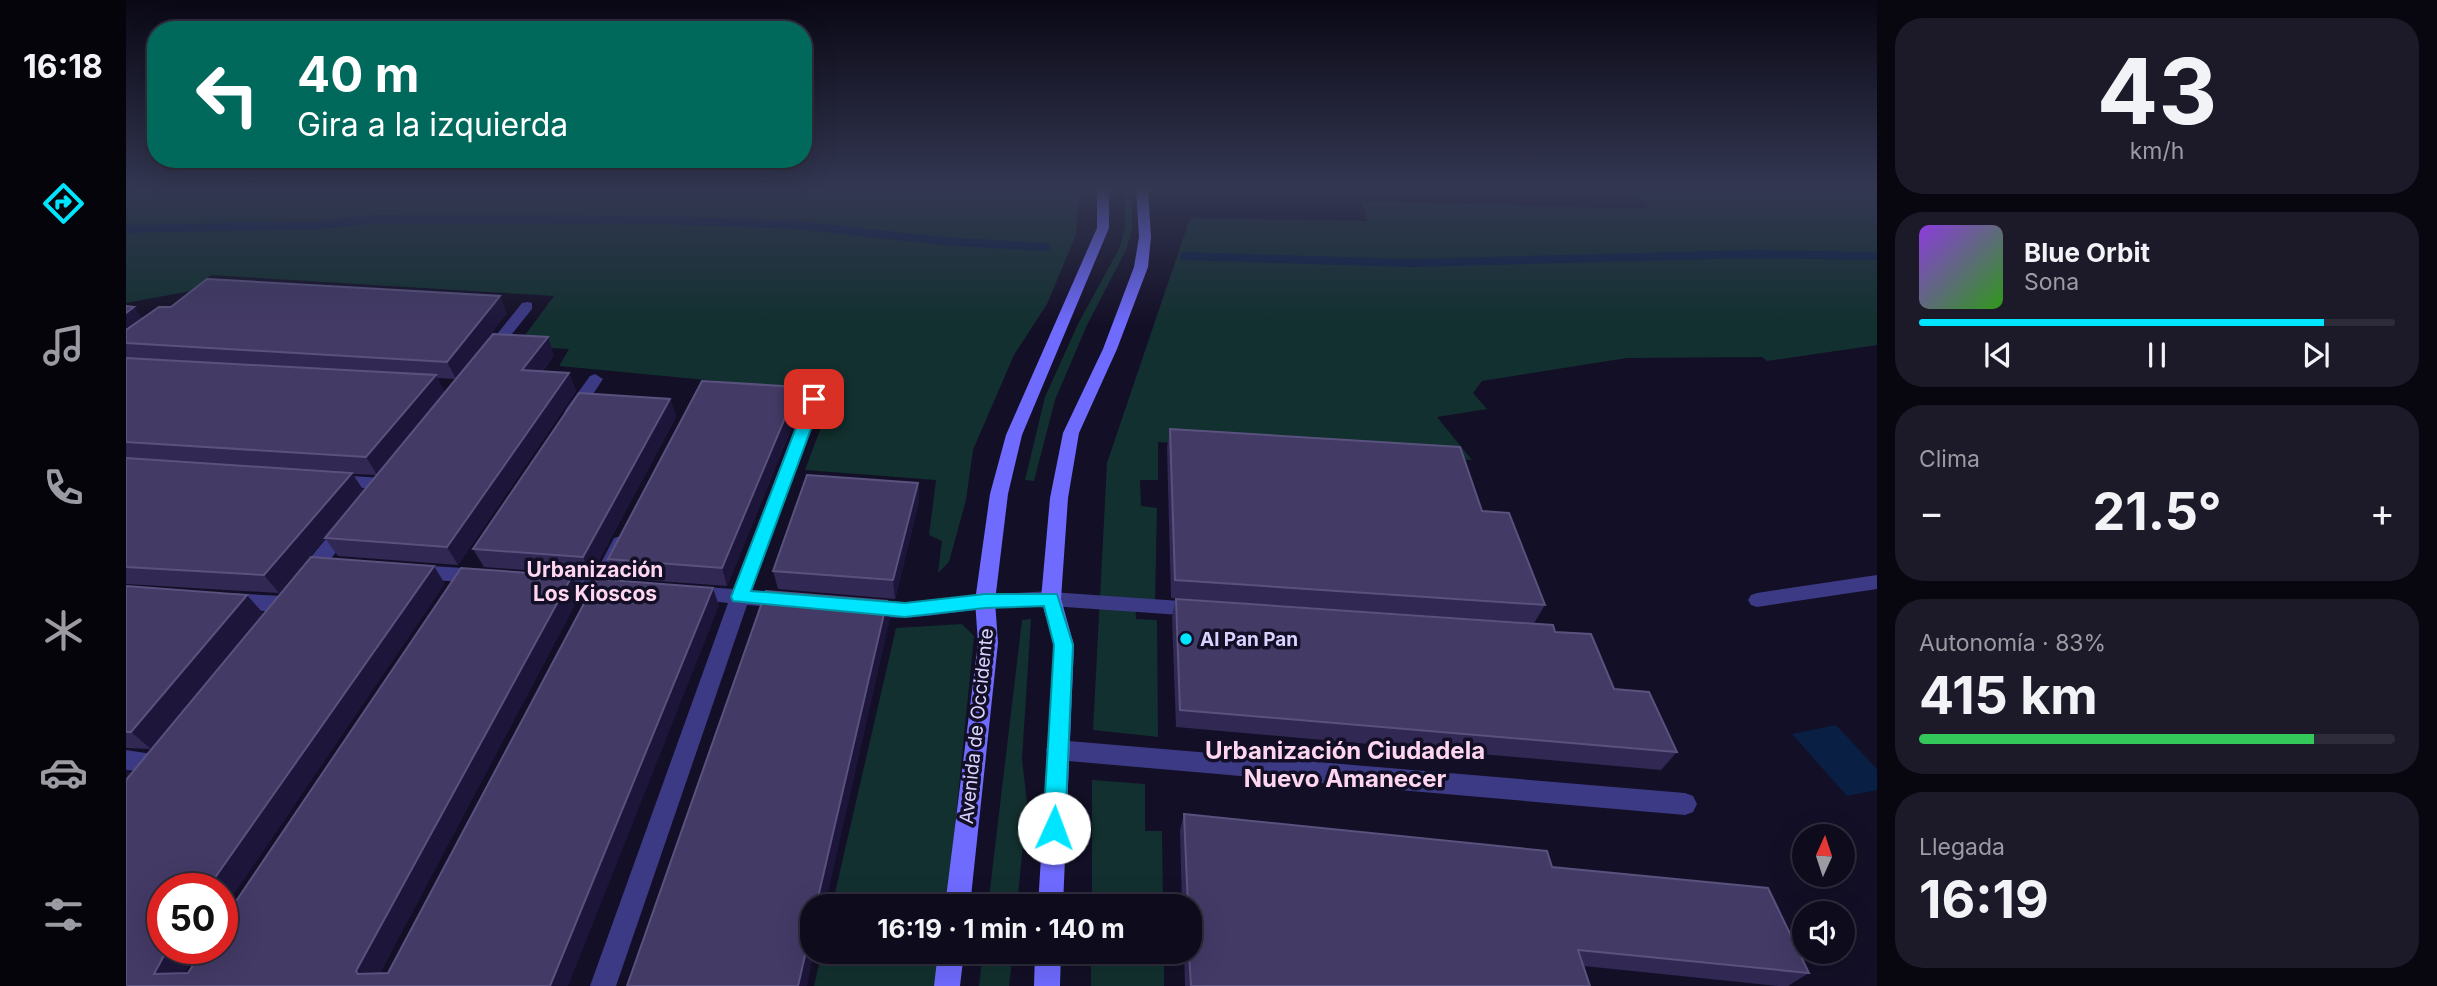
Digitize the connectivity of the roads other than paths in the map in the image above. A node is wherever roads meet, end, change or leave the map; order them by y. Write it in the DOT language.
graph roads {
  1 [pos="1100,234"];
  2 [pos="1145,234"];
  3 [pos="513,305"];
  4 [pos="479,366"];
  5 [pos="595,379"];
  6 [pos="814,399"];
  7 [pos="564,425"];
  8 [pos="315,479"];
  9 [pos="631,524"];
  10 [pos="479,552"];
  11 [pos="316,564"];
  12 [pos="343,566"];
  13 [pos="397,570"];
  14 [pos="464,575"];
  15 [pos="504,578"];
  16 [pos="531,580"];
  17 [pos="1877,582"];
  18 [pos="599,585"];
  19 [pos="637,588"];
  20 [pos="676,591"];
  21 [pos="740,597"];
  22 [pos="449,598"];
  23 [pos="204,599"];
  24 [pos="1051,599"];
  25 [pos="1757,600"];
  26 [pos="985,601"];
  27 [pos="808,602"];
  28 [pos="282,604"];
  29 [pos="850,606"];
  30 [pos="586,610"];
  31 [pos="1220,611"];
  32 [pos="265,626"];
  33 [pos="173,742"];
  34 [pos="1057,750"];
  35 [pos="126,760"];
  36 [pos="157,763"];
  37 [pos="141,782"];
  38 [pos="1685,804"];
  39 [pos="958,894"];
  40 [pos="1051,894"];
  41 [pos="950,964"];
  42 [pos="1048,964"];
  43 [pos="603,986"];
  44 [pos="947,986"];
  45 [pos="1047,986"];
  1 -- 26 [label="main road, Avenida de Occidente"];
  2 -- 24 [label="main road"];
  3 -- 4 [label="street"];
  5 -- 7 [label="street"];
  6 -- 21 [label="street"];
  8 -- 11 [label="street"];
  9 -- 18 [label="street"];
  10 -- 14 [label="street"];
  11 -- 12 [label="street"];
  11 -- 28 [label="street"];
  13 -- 14 [label="street"];
  14 -- 15 [label="street"];
  14 -- 22 [label="street"];
  16 -- 18 [label="street"];
  17 -- 25 [label="lane"];
  18 -- 19 [label="street"];
  18 -- 30 [label="street"];
  20 -- 21 [label="street"];
  21 -- 27 [label="street"];
  21 -- 43 [label="street"];
  23 -- 28 [label="street"];
  24 -- 26 [label="street"];
  24 -- 31 [label="lane"];
  24 -- 34 [label="main road"];
  26 -- 29 [label="street"];
  26 -- 39 [label="main road, Avenida de Occidente"];
  28 -- 32 [label="street"];
  33 -- 36 [label="street"];
  34 -- 38 [label="street"];
  34 -- 40 [label="main road"];
  35 -- 36 [label="street"];
  36 -- 37 [label="street"];
  41 -- 44 [label="main road"];
  42 -- 45 [label="main road"];
}
